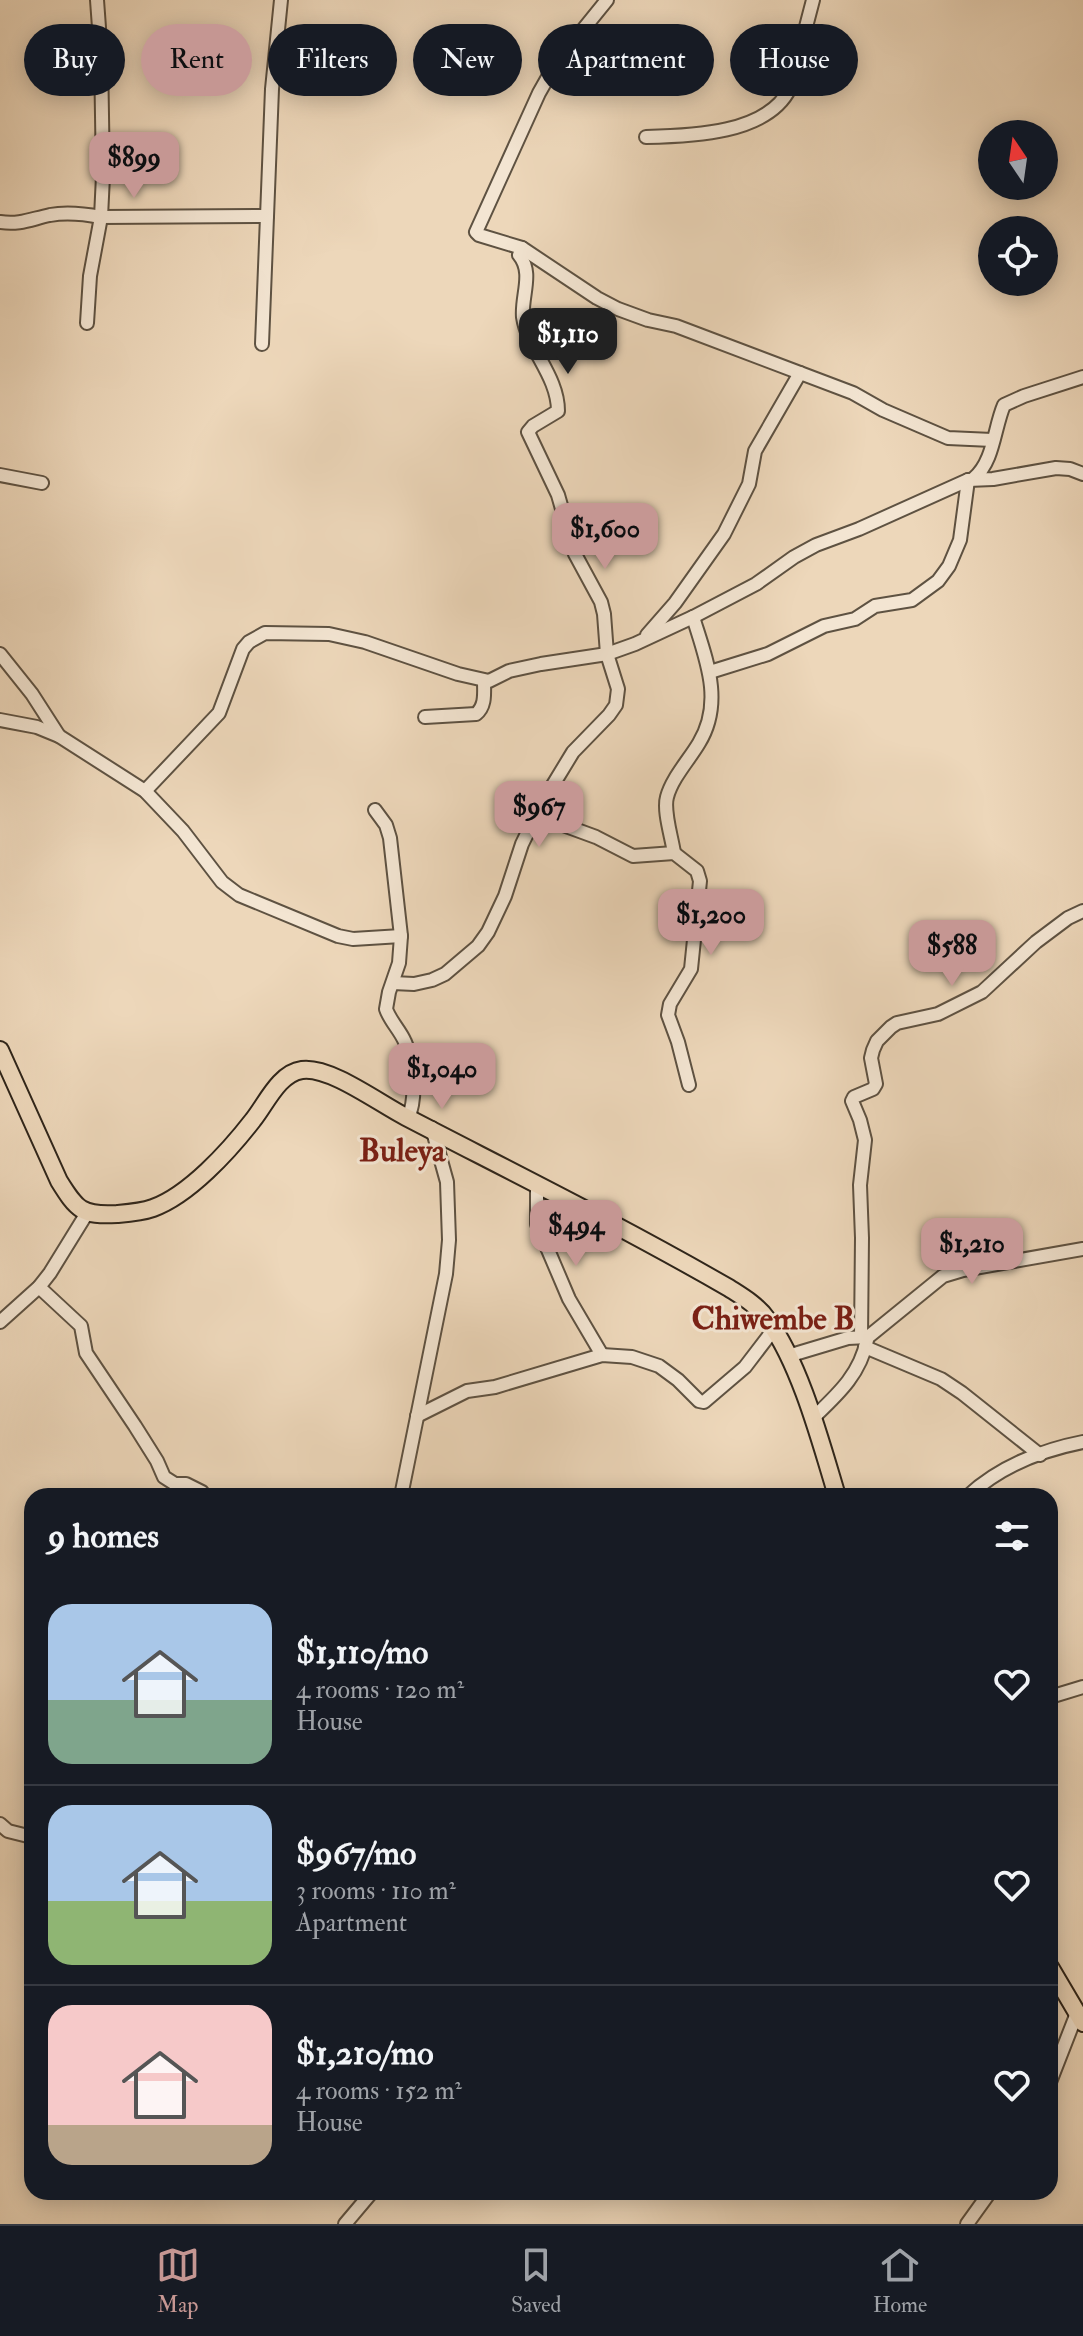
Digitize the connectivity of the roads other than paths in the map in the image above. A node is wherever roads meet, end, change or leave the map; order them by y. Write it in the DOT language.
graph roads {
  1 [pos="97,0"];
  2 [pos="281,0"];
  3 [pos="607,0"];
  4 [pos="813,0"];
  5 [pos="646,137"];
  6 [pos="267,216"];
  7 [pos="101,217"];
  8 [pos="0,222"];
  9 [pos="522,248"];
  10 [pos="87,323"];
  11 [pos="262,344"];
  12 [pos="800,373"];
  13 [pos="1083,377"];
  14 [pos="992,440"];
  15 [pos="1083,474"];
  16 [pos="0,475"];
  17 [pos="971,479"];
  18 [pos="42,483"];
  19 [pos="693,617"];
  20 [pos="635,644"];
  21 [pos="0,654"];
  22 [pos="607,654"];
  23 [pos="710,672"];
  24 [pos="484,681"];
  25 [pos="425,717"];
  26 [pos="0,720"];
  27 [pos="59,736"];
  28 [pos="145,791"];
  29 [pos="375,810"];
  30 [pos="536,815"];
  31 [pos="674,853"];
  32 [pos="1083,911"];
  33 [pos="401,936"];
  34 [pos="393,983"];
  35 [pos="0,1050"];
  36 [pos="4,1074"];
  37 [pos="689,1085"];
  38 [pos="408,1118"];
  39 [pos="432,1128"];
  40 [pos="537,1183"];
  41 [pos="87,1213"];
  42 [pos="1083,1249"];
  43 [pos="39,1287"];
  44 [pos="0,1322"];
  45 [pos="774,1329"];
  46 [pos="865,1340"];
  47 [pos="602,1355"];
  48 [pos="788,1356"];
  49 [pos="417,1416"];
  50 [pos="812,1419"];
  51 [pos="1083,1442"];
  52 [pos="1040,1455"];
  53 [pos="194,1488"];
  54 [pos="403,1488"];
  55 [pos="834,1488"];
  56 [pos="979,1488"];
  57 [pos="1083,1687"];
  58 [pos="1058,1695"];
  59 [pos="0,1824"];
  60 [pos="24,1835"];
  61 [pos="1058,1981"];
  62 [pos="1080,2018"];
  63 [pos="1058,2065"];
  64 [pos="365,2200"];
  65 [pos="984,2200"];
  66 [pos="345,2224"];
  67 [pos="967,2224"];
  1 -- 7 [label="street"];
  2 -- 6 [label="street"];
  3 -- 9 [label="street"];
  4 -- 5 [label="street"];
  6 -- 7 [label="street"];
  6 -- 11 [label="street"];
  7 -- 8 [label="street"];
  7 -- 10 [label="street"];
  9 -- 12 [label="street"];
  9 -- 22 [label="street"];
  12 -- 14 [label="street"];
  12 -- 20 [label="street"];
  13 -- 14 [label="street"];
  14 -- 17 [label="street"];
  15 -- 17 [label="street"];
  16 -- 18 [label="street"];
  17 -- 19 [label="street"];
  17 -- 23 [label="street"];
  19 -- 20 [label="street"];
  19 -- 23 [label="street"];
  20 -- 22 [label="street"];
  21 -- 27 [label="street"];
  22 -- 24 [label="street"];
  22 -- 30 [label="street"];
  23 -- 31 [label="street"];
  24 -- 25 [label="street"];
  24 -- 28 [label="street"];
  26 -- 27 [label="street"];
  27 -- 28 [label="street"];
  28 -- 33 [label="street"];
  29 -- 33 [label="street"];
  30 -- 31 [label="street"];
  30 -- 34 [label="street"];
  31 -- 37 [label="street"];
  32 -- 46 [label="street"];
  33 -- 34 [label="street"];
  34 -- 38 [label="street"];
  35 -- 36 [label="main road"];
  36 -- 41 [label="main road"];
  38 -- 39 [label="main road"];
  38 -- 41 [label="main road"];
  39 -- 40 [label="main road"];
  39 -- 49 [label="street"];
  40 -- 45 [label="main road"];
  40 -- 47 [label="street"];
  41 -- 43 [label="street"];
  42 -- 46 [label="street"];
  43 -- 44 [label="street"];
  43 -- 53 [label="street"];
  45 -- 47 [label="street"];
  45 -- 48 [label="main road"];
  46 -- 48 [label="street"];
  46 -- 50 [label="street"];
  46 -- 52 [label="street"];
  47 -- 49 [label="street"];
  48 -- 50 [label="main road"];
  49 -- 54 [label="street"];
  50 -- 55 [label="main road"];
  51 -- 52 [label="street"];
  52 -- 56 [label="street"];
  57 -- 58 [label="street"];
  59 -- 60 [label="street"];
  61 -- 62 [label="main road"];
  62 -- 63 [label="street"];
  64 -- 66 [label="street"];
  65 -- 67 [label="street"];
}
